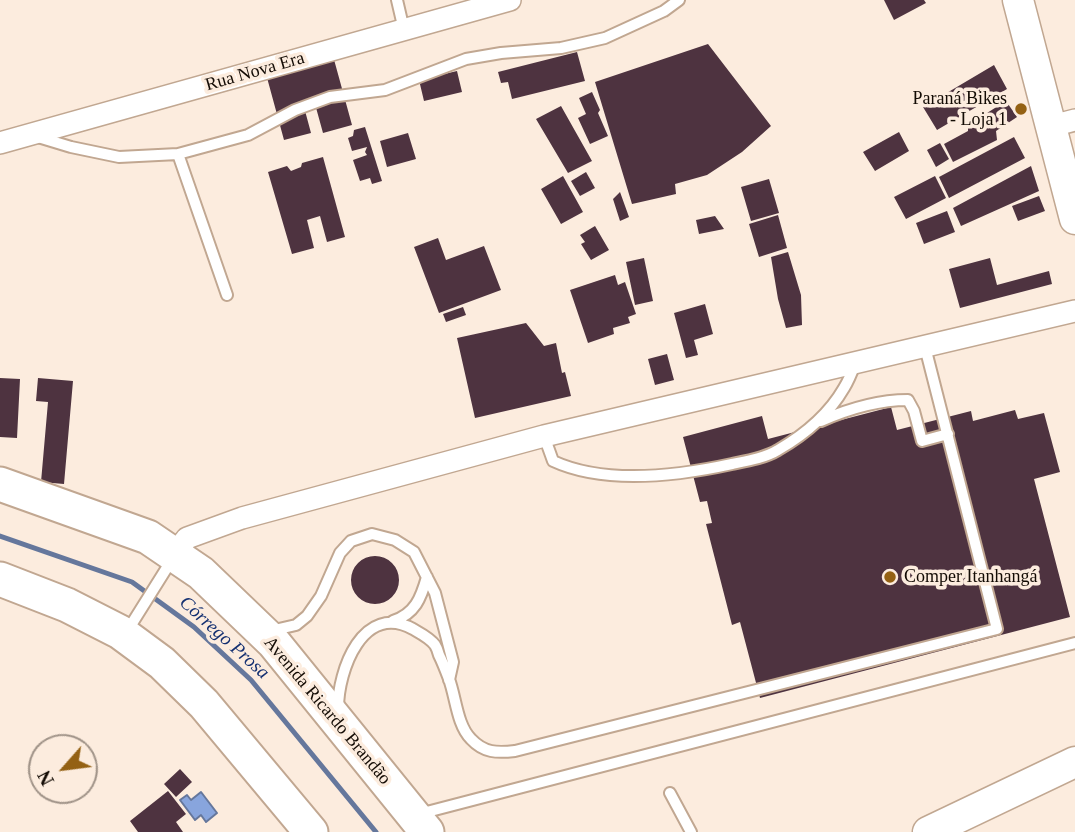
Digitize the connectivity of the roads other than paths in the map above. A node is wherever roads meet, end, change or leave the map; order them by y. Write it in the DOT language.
graph roads {
  1 [pos="397,0"];
  2 [pos="510,0"];
  3 [pos="679,0"];
  4 [pos="1018,0"];
  5 [pos="404,30"];
  6 [pos="1063,123"];
  7 [pos="32,135"];
  8 [pos="0,143"];
  9 [pos="178,154"];
  10 [pos="1075,219"];
  11 [pos="227,295"];
  12 [pos="1075,312"];
  13 [pos="925,347"];
  14 [pos="856,363"];
  15 [pos="812,425"];
  16 [pos="948,435"];
  17 [pos="544,436"];
  18 [pos="0,484"];
  19 [pos="174,555"];
  20 [pos="427,577"];
  21 [pos="0,579"];
  22 [pos="391,622"];
  23 [pos="261,631"];
  24 [pos="125,636"];
  25 [pos="1075,643"];
  26 [pos="449,680"];
  27 [pos="338,722"];
  28 [pos="1075,762"];
  29 [pos="670,793"];
  30 [pos="420,824"];
  31 [pos="311,832"];
  32 [pos="691,832"];
  33 [pos="928,832"];
  1 -- 5 [label="lane"];
  2 -- 5 [label="street, Rua Nova Era"];
  3 -- 9 [label="lane"];
  4 -- 6 [label="main road"];
  5 -- 7 [label="street, Rua Nova Era"];
  6 -- 10 [label="main road"];
  7 -- 8 [label="street, Rua Nova Era"];
  7 -- 9 [label="lane"];
  9 -- 11 [label="lane"];
  12 -- 13 [label="street"];
  13 -- 14 [label="street"];
  13 -- 16 [label="lane"];
  14 -- 15 [label="lane"];
  14 -- 17 [label="street"];
  15 -- 16 [label="lane"];
  15 -- 17 [label="lane"];
  16 -- 26 [label="lane"];
  17 -- 19 [label="street"];
  18 -- 19 [label="main road, Avenida Ricardo Brandão"];
  19 -- 23 [label="main road, Avenida Ricardo Brandão"];
  19 -- 24 [label="lane"];
  20 -- 22 [label="lane"];
  20 -- 23 [label="lane"];
  20 -- 26 [label="lane"];
  21 -- 24 [label="main road"];
  22 -- 26 [label="lane"];
  22 -- 27 [label="lane"];
  23 -- 27 [label="main road, Avenida Ricardo Brandão"];
  24 -- 31 [label="main road"];
  25 -- 30 [label="lane"];
  27 -- 30 [label="main road, Avenida Ricardo Brandão"];
  28 -- 33 [label="main road"];
  29 -- 32 [label="lane"];
}
